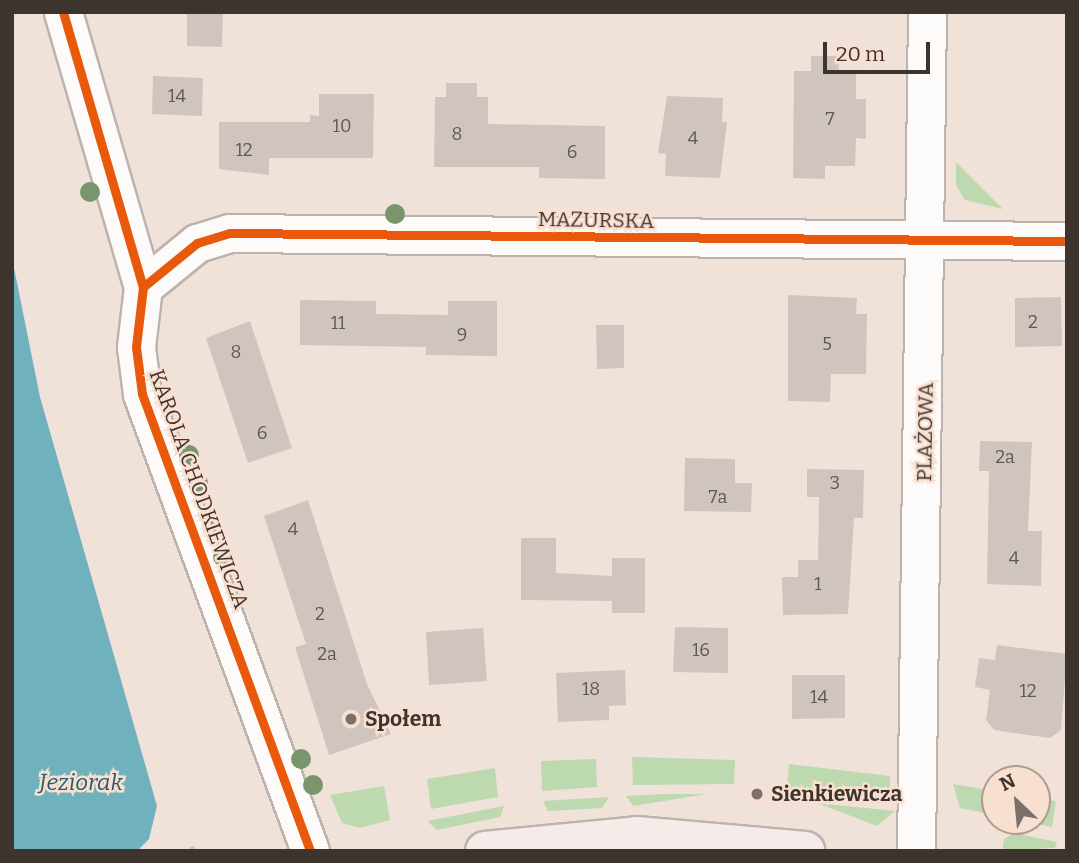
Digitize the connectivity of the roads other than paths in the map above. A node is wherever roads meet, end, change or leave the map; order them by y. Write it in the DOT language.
graph roads {
  1 [pos="63,12"];
  2 [pos="926,12"];
  3 [pos="927,241"];
  4 [pos="1067,241"];
  5 [pos="143,287"];
  6 [pos="310,851"];
  7 [pos="485,851"];
  8 [pos="805,851"];
  9 [pos="916,851"];
  1 -- 5 [label="street, KAROLA CHODKIEWICZA"];
  2 -- 3 [label="street, PLAŻOWA"];
  3 -- 4 [label="street, MAZURSKA"];
  3 -- 5 [label="street, MAZURSKA"];
  3 -- 9 [label="street, PLAŻOWA"];
  5 -- 6 [label="street, KAROLA CHODKIEWICZA"];
  7 -- 8 [label="main road"];
}
